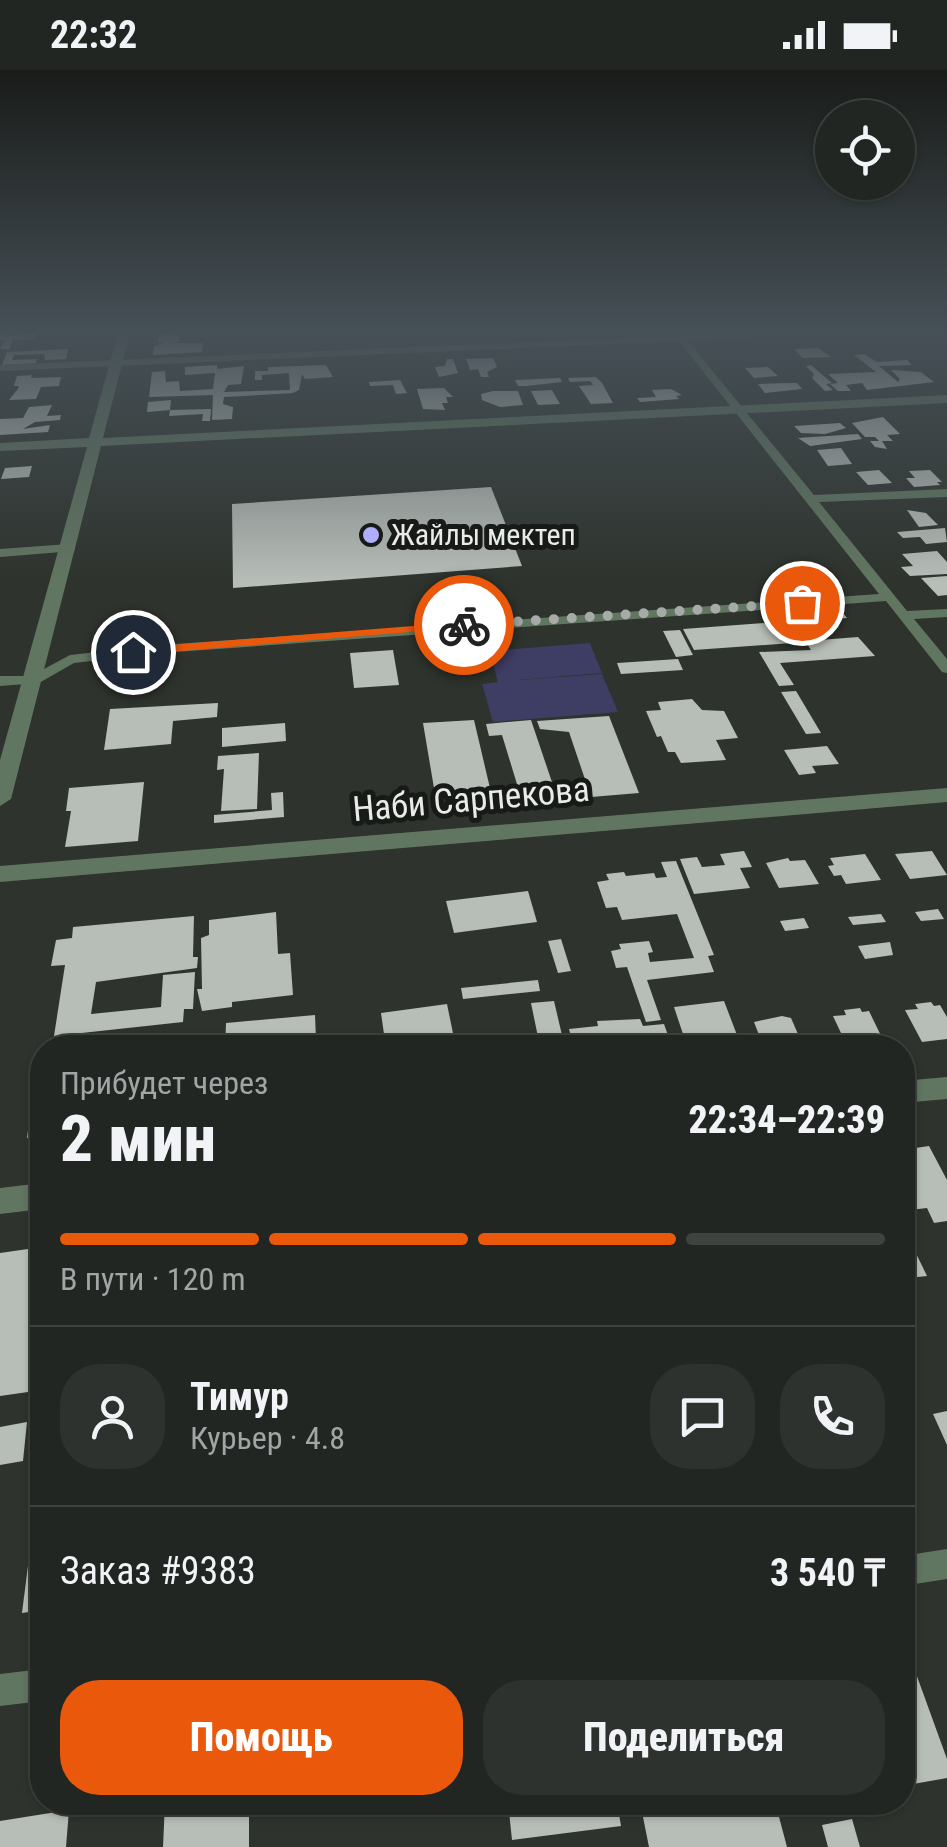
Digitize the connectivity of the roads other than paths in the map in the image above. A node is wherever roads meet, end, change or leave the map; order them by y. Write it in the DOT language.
graph roads {
  1 [pos="103,416"];
  2 [pos="606,416"];
  3 [pos="748,416"];
  4 [pos="96,442"];
  5 [pos="0,447"];
  6 [pos="947,493"];
  7 [pos="814,499"];
  8 [pos="69,548"];
  9 [pos="0,553"];
  10 [pos="890,596"];
  11 [pos="947,613"];
  12 [pos="904,615"];
  13 [pos="947,669"];
  14 [pos="34,680"];
  15 [pos="0,681"];
  16 [pos="947,796"];
  17 [pos="0,799"];
  18 [pos="0,874"];
  19 [pos="947,1088"];
  20 [pos="915,1091"];
  21 [pos="30,1197"];
  22 [pos="0,1201"];
  23 [pos="947,1564"];
  24 [pos="915,1569"];
  25 [pos="30,1686"];
  26 [pos="0,1690"];
  1 -- 4 [label="street"];
  2 -- 4 [label="street"];
  3 -- 7 [label="street"];
  4 -- 5 [label="street"];
  4 -- 8 [label="street"];
  6 -- 7 [label="street"];
  7 -- 10 [label="street"];
  8 -- 9 [label="street"];
  8 -- 14 [label="street"];
  10 -- 12 [label="street"];
  10 -- 14 [label="street"];
  11 -- 12 [label="street"];
  12 -- 13 [label="street"];
  14 -- 15 [label="street"];
  14 -- 17 [label="street"];
  16 -- 18 [label="street, Наби Сарпекова"];
  19 -- 20 [label="street"];
  21 -- 22 [label="street"];
  23 -- 24 [label="street"];
  25 -- 26 [label="street"];
}
